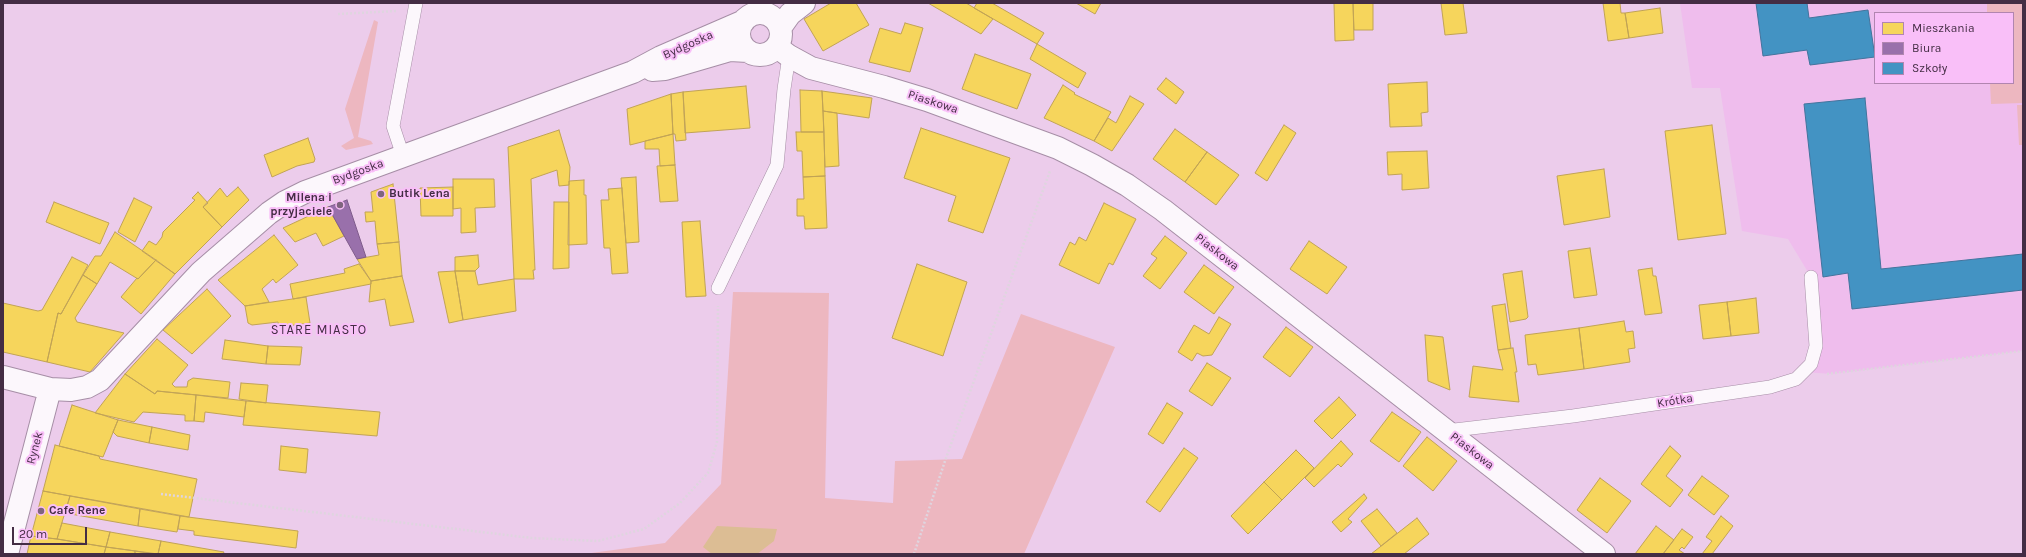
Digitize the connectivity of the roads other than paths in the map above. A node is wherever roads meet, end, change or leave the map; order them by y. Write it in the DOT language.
graph roads {
  1 [pos="804,3"];
  2 [pos="416,7"];
  3 [pos="758,12"];
  4 [pos="782,44"];
  5 [pos="748,51"];
  6 [pos="633,72"];
  7 [pos="403,156"];
  8 [pos="1811,277"];
  9 [pos="718,288"];
  10 [pos="3,377"];
  11 [pos="50,389"];
  12 [pos="1446,431"];
  13 [pos="7,554"];
  14 [pos="1604,554"];
  1 -- 4 [label="street"];
  2 -- 7 [label="lane"];
  3 -- 4 [label="street"];
  3 -- 5 [label="street"];
  3 -- 6 [label="street, Bydgoska"];
  4 -- 5 [label="street"];
  4 -- 9 [label="lane"];
  4 -- 12 [label="street, Piaskowa"];
  5 -- 6 [label="street, Bydgoska"];
  6 -- 7 [label="street, Bydgoska"];
  7 -- 11 [label="street, Bydgoska"];
  8 -- 12 [label="lane, Krótka"];
  10 -- 11 [label="street"];
  11 -- 13 [label="street, Rynek"];
  12 -- 14 [label="street, Piaskowa"];
}
